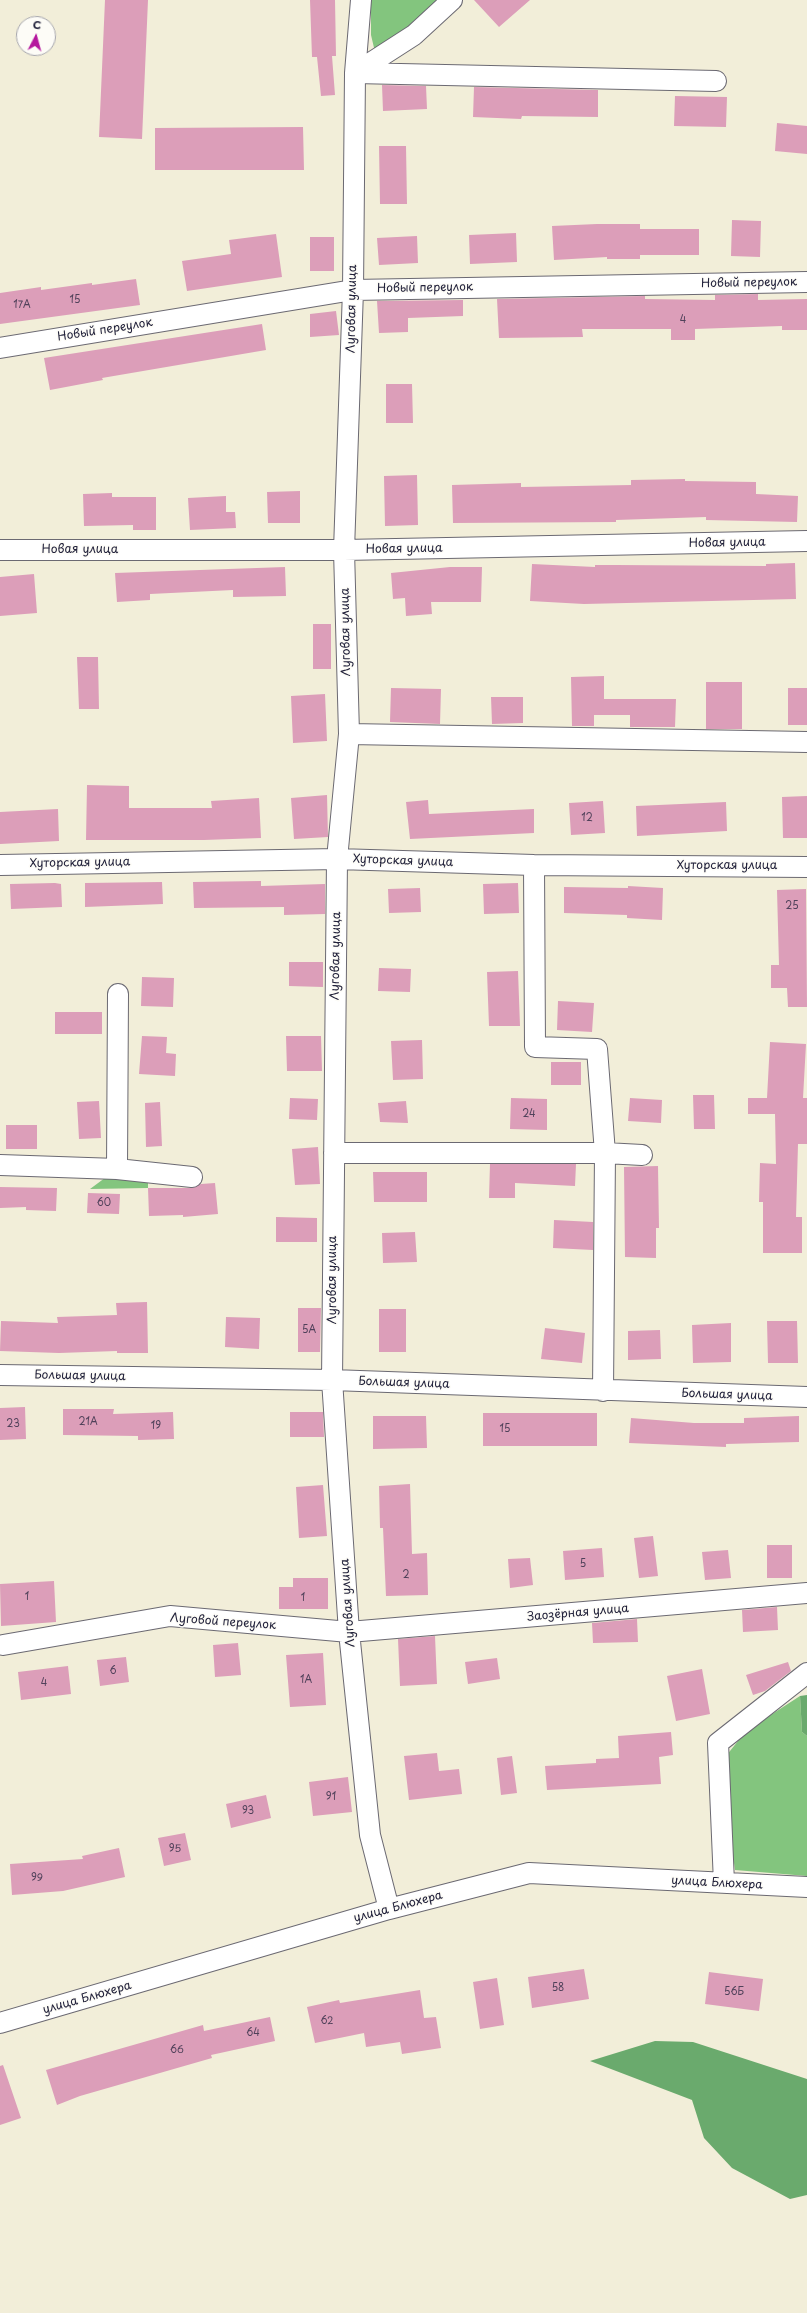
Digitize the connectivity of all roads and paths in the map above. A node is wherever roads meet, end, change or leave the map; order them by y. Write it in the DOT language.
graph roads {
  1 [pos="361,0"];
  2 [pos="452,0"];
  3 [pos="355,73"];
  4 [pos="716,81"];
  5 [pos="807,282"];
  6 [pos="353,290"];
  7 [pos="0,348"];
  8 [pos="807,541"];
  9 [pos="0,550"];
  10 [pos="344,550"];
  11 [pos="348,734"];
  12 [pos="807,742"];
  13 [pos="337,859"];
  14 [pos="0,865"];
  15 [pos="534,865"];
  16 [pos="807,867"];
  17 [pos="118,994"];
  18 [pos="334,1153"];
  19 [pos="605,1153"];
  20 [pos="642,1155"];
  21 [pos="0,1165"];
  22 [pos="116,1169"];
  23 [pos="192,1177"];
  24 [pos="0,1375"];
  25 [pos="332,1380"];
  26 [pos="603,1391"];
  27 [pos="807,1397"];
  28 [pos="807,1593"];
  29 [pos="349,1632"];
  30 [pos="2,1645"];
  31 [pos="807,1673"];
  32 [pos="724,1883"];
  33 [pos="807,1887"];
  34 [pos="389,1909"];
  35 [pos="0,2023"];
  1 -- 3 [label="street, Луговая улица"];
  2 -- 3 [label="street"];
  3 -- 4 [label="street"];
  3 -- 6 [label="street, Луговая улица"];
  5 -- 6 [label="street, Новый переулок"];
  6 -- 7 [label="street, Новый переулок"];
  6 -- 10 [label="street, Луговая улица"];
  8 -- 10 [label="street, Новая улица"];
  9 -- 10 [label="street, Новая улица"];
  10 -- 11 [label="street, Луговая улица"];
  11 -- 12 [label="street"];
  11 -- 13 [label="street, Луговая улица"];
  13 -- 14 [label="street, Хуторская улица"];
  13 -- 15 [label="street, Хуторская улица"];
  13 -- 18 [label="street, Луговая улица"];
  15 -- 16 [label="street, Хуторская улица"];
  15 -- 19 [label="street"];
  17 -- 22 [label="street"];
  18 -- 19 [label="street"];
  18 -- 25 [label="street, Луговая улица"];
  19 -- 20 [label="street"];
  19 -- 26 [label="street"];
  21 -- 22 [label="street"];
  22 -- 23 [label="street"];
  24 -- 25 [label="street, Большая улица"];
  25 -- 26 [label="street, Большая улица"];
  25 -- 29 [label="street, Луговая улица"];
  26 -- 27 [label="street, Большая улица"];
  28 -- 29 [label="street, Заозёрная улица"];
  29 -- 30 [label="street, Луговой переулок"];
  29 -- 34 [label="street, Луговая улица"];
  31 -- 32 [label="street"];
  32 -- 33 [label="street, улица Блюхера"];
  32 -- 34 [label="street, улица Блюхера"];
  34 -- 35 [label="street, улица Блюхера"];
}
